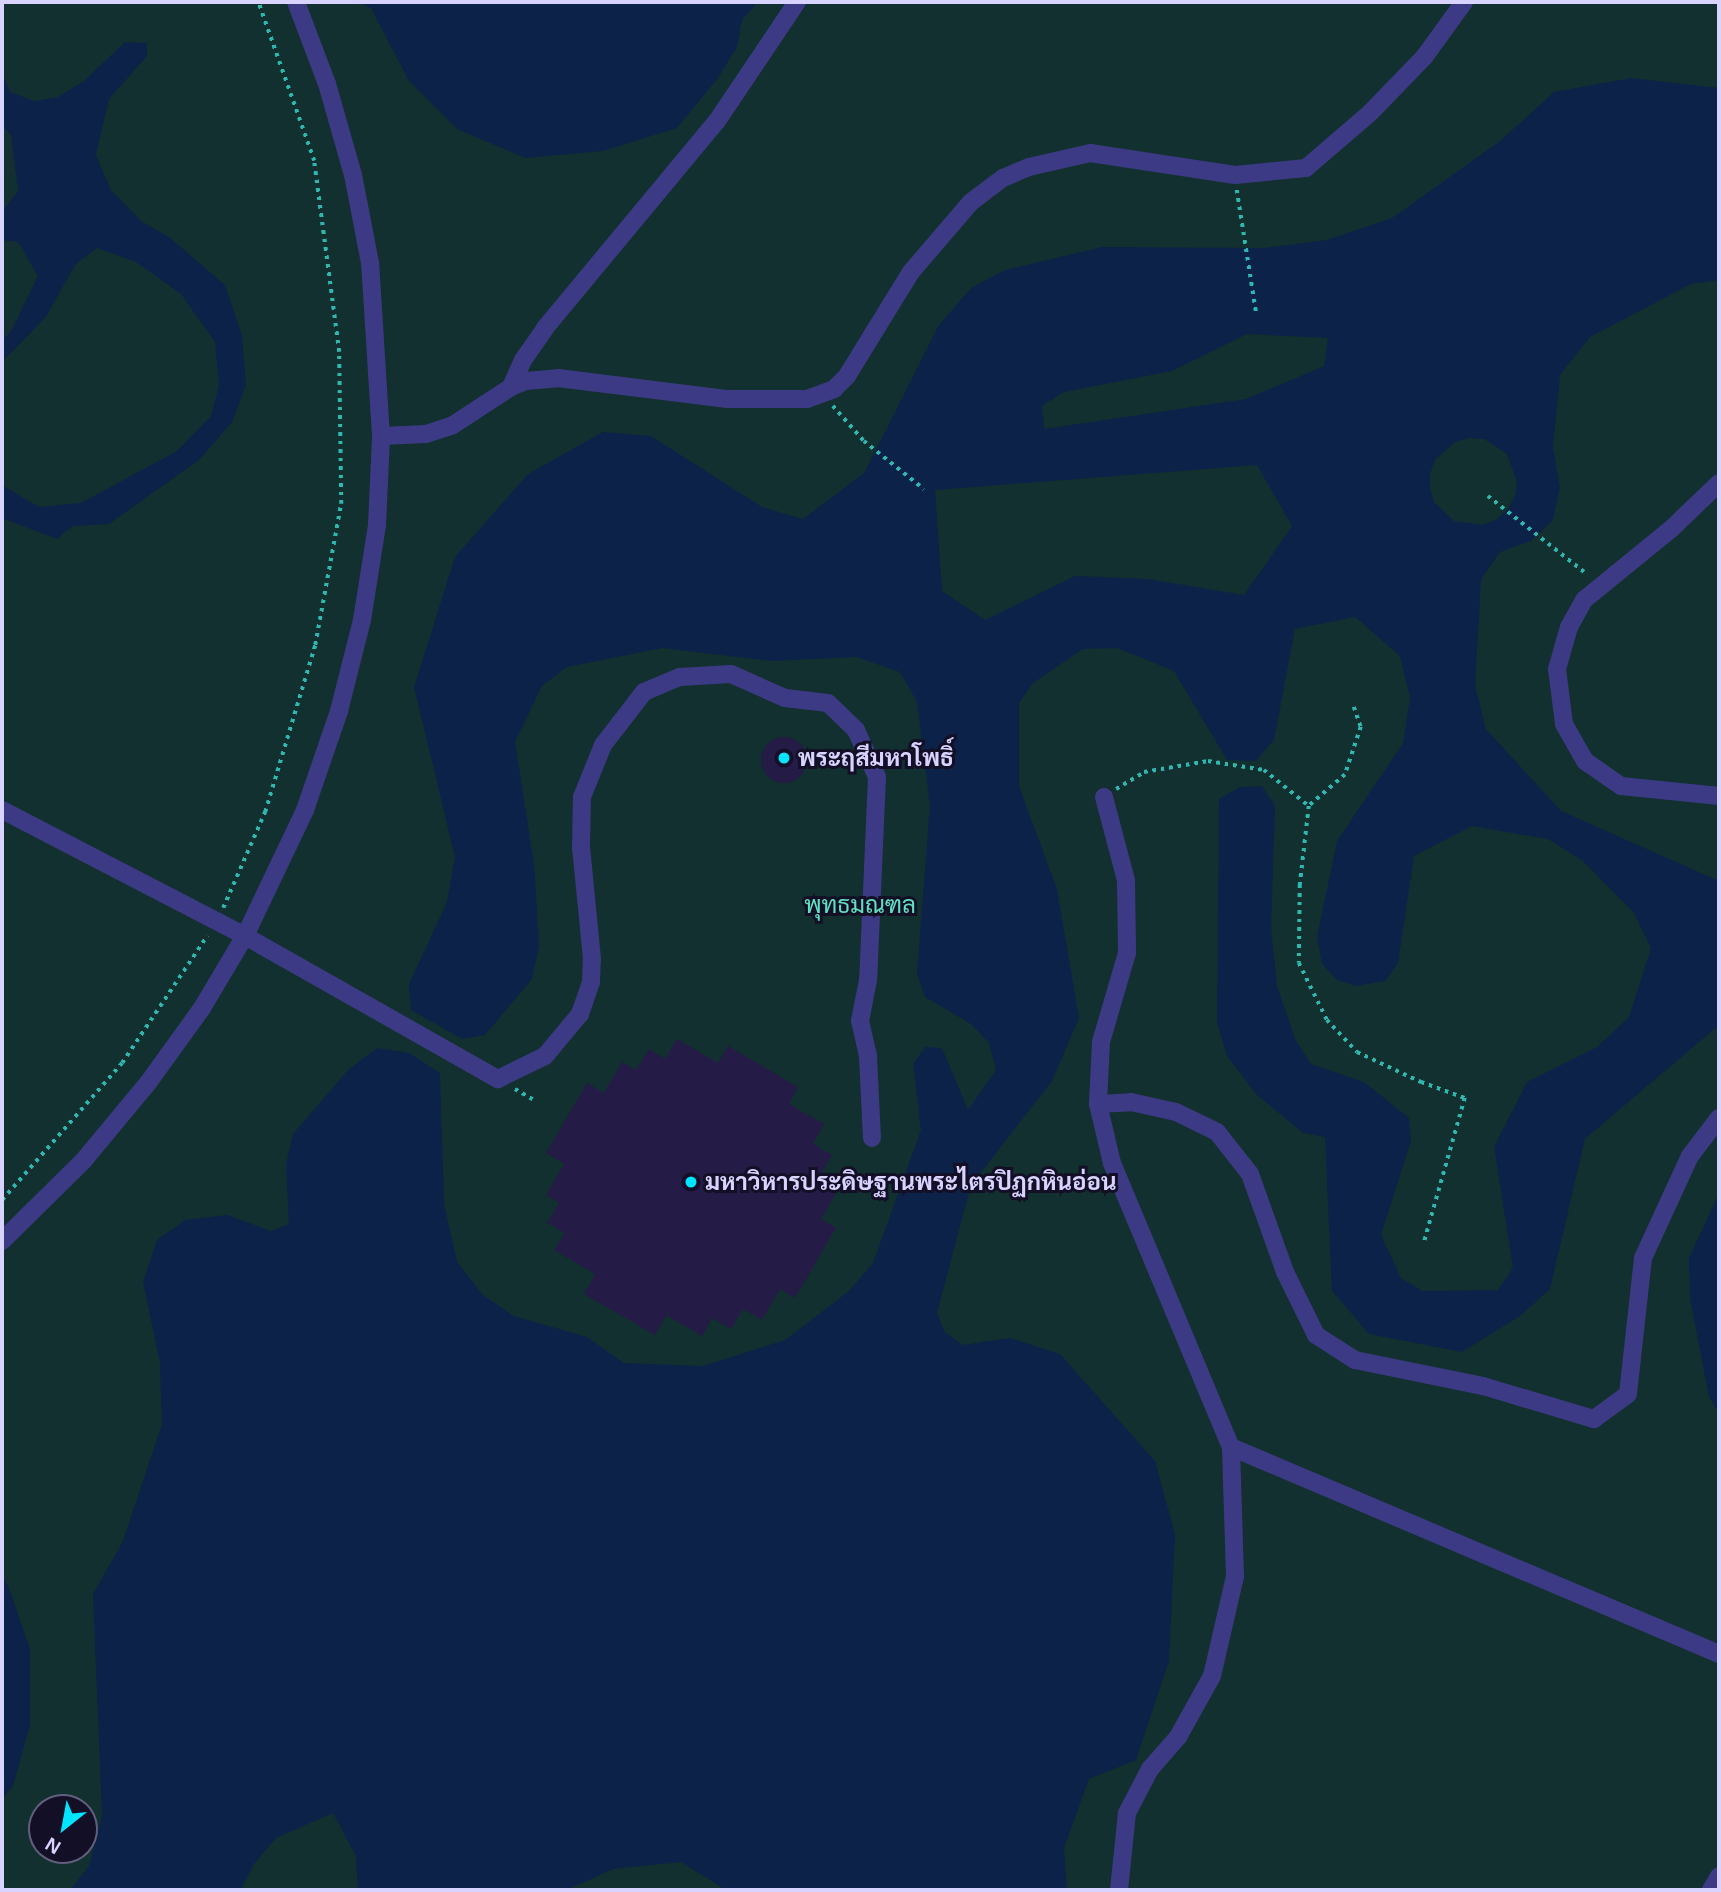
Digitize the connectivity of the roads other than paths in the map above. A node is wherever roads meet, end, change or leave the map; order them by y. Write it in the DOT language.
graph roads {
  1 [pos="296,2"];
  2 [pos="797,2"];
  3 [pos="1464,2"];
  4 [pos="511,387"];
  5 [pos="381,436"];
  6 [pos="1719,483"];
  7 [pos="1719,796"];
  8 [pos="1104,797"];
  9 [pos="2,810"];
  10 [pos="245,936"];
  11 [pos="1098,1104"];
  12 [pos="1719,1118"];
  13 [pos="872,1138"];
  14 [pos="2,1241"];
  15 [pos="1231,1447"];
  16 [pos="1719,1654"];
  17 [pos="1719,1876"];
  18 [pos="1119,1890"];
  19 [pos="1712,1890"];
  1 -- 5 [label="lane"];
  2 -- 4 [label="lane"];
  3 -- 4 [label="lane"];
  4 -- 5 [label="lane"];
  5 -- 10 [label="lane"];
  6 -- 7 [label="lane"];
  8 -- 11 [label="lane"];
  9 -- 10 [label="lane"];
  10 -- 13 [label="lane"];
  10 -- 14 [label="lane"];
  11 -- 12 [label="lane"];
  11 -- 15 [label="lane"];
  15 -- 16 [label="lane"];
  15 -- 18 [label="lane"];
  17 -- 19 [label="lane"];
}
